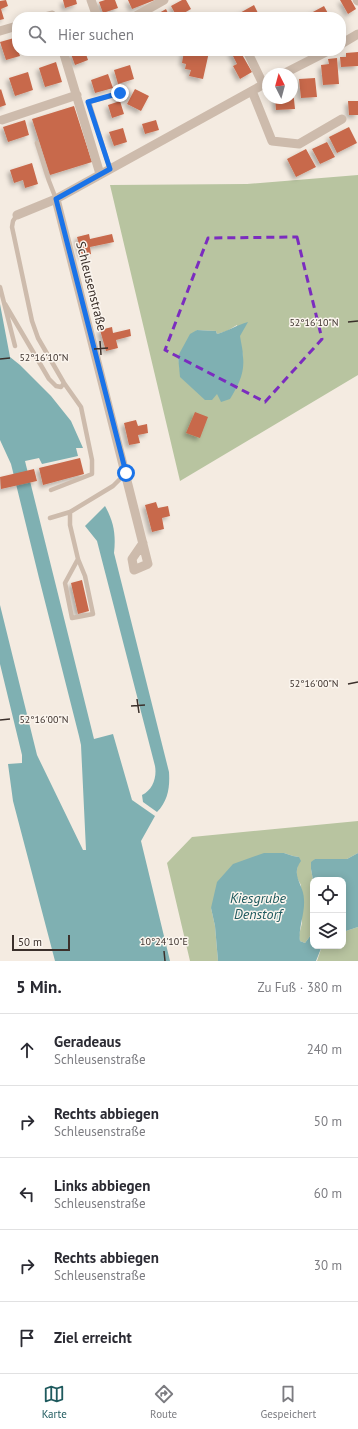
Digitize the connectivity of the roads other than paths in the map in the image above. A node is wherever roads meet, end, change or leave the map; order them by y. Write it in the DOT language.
graph roads {
  1 [pos="92,0"];
  2 [pos="164,0"];
  3 [pos="96,12"];
  4 [pos="143,12"];
  5 [pos="12,27"];
  6 [pos="0,31"];
  7 [pos="358,34"];
  8 [pos="346,41"];
  9 [pos="65,56"];
  10 [pos="250,56"];
  11 [pos="312,56"];
  12 [pos="293,68"];
  13 [pos="262,76"];
  14 [pos="262,85"];
  15 [pos="252,90"];
  16 [pos="120,93"];
  17 [pos="77,95"];
  18 [pos="342,119"];
  19 [pos="2,120"];
  20 [pos="37,143"];
  21 [pos="110,169"];
  22 [pos="100,174"];
  23 [pos="56,199"];
  24 [pos="17,215"];
  25 [pos="0,287"];
  26 [pos="5,304"];
  27 [pos="15,346"];
  28 [pos="64,383"];
  29 [pos="126,473"];
  30 [pos="51,490"];
  31 [pos="70,512"];
  32 [pos="50,518"];
  33 [pos="143,543"];
  34 [pos="78,558"];
  1 -- 3 [label="street"];
  2 -- 4 [label="street"];
  5 -- 6 [label="street"];
  7 -- 8 [label="street"];
  9 -- 17 [label="street"];
  10 -- 13 [label="street"];
  11 -- 12 [label="street"];
  14 -- 15 [label="street"];
  15 -- 18 [label="street"];
  15 -- 21 [label="street"];
  16 -- 21 [label="lane"];
  17 -- 19 [label="street"];
  17 -- 22 [label="street"];
  20 -- 23 [label="lane"];
  21 -- 22 [label="street"];
  22 -- 23 [label="street"];
  23 -- 24 [label="street"];
  23 -- 29 [label="street, Schleusenstraße"];
  24 -- 28 [label="lane"];
  25 -- 26 [label="lane"];
  26 -- 27 [label="lane"];
  26 -- 28 [label="lane"];
  28 -- 30 [label="lane"];
  29 -- 31 [label="lane"];
  29 -- 33 [label="street, Schleusenstraße"];
  31 -- 32 [label="lane"];
  31 -- 34 [label="lane"];
  34 -- 34 [label="lane"];
}
